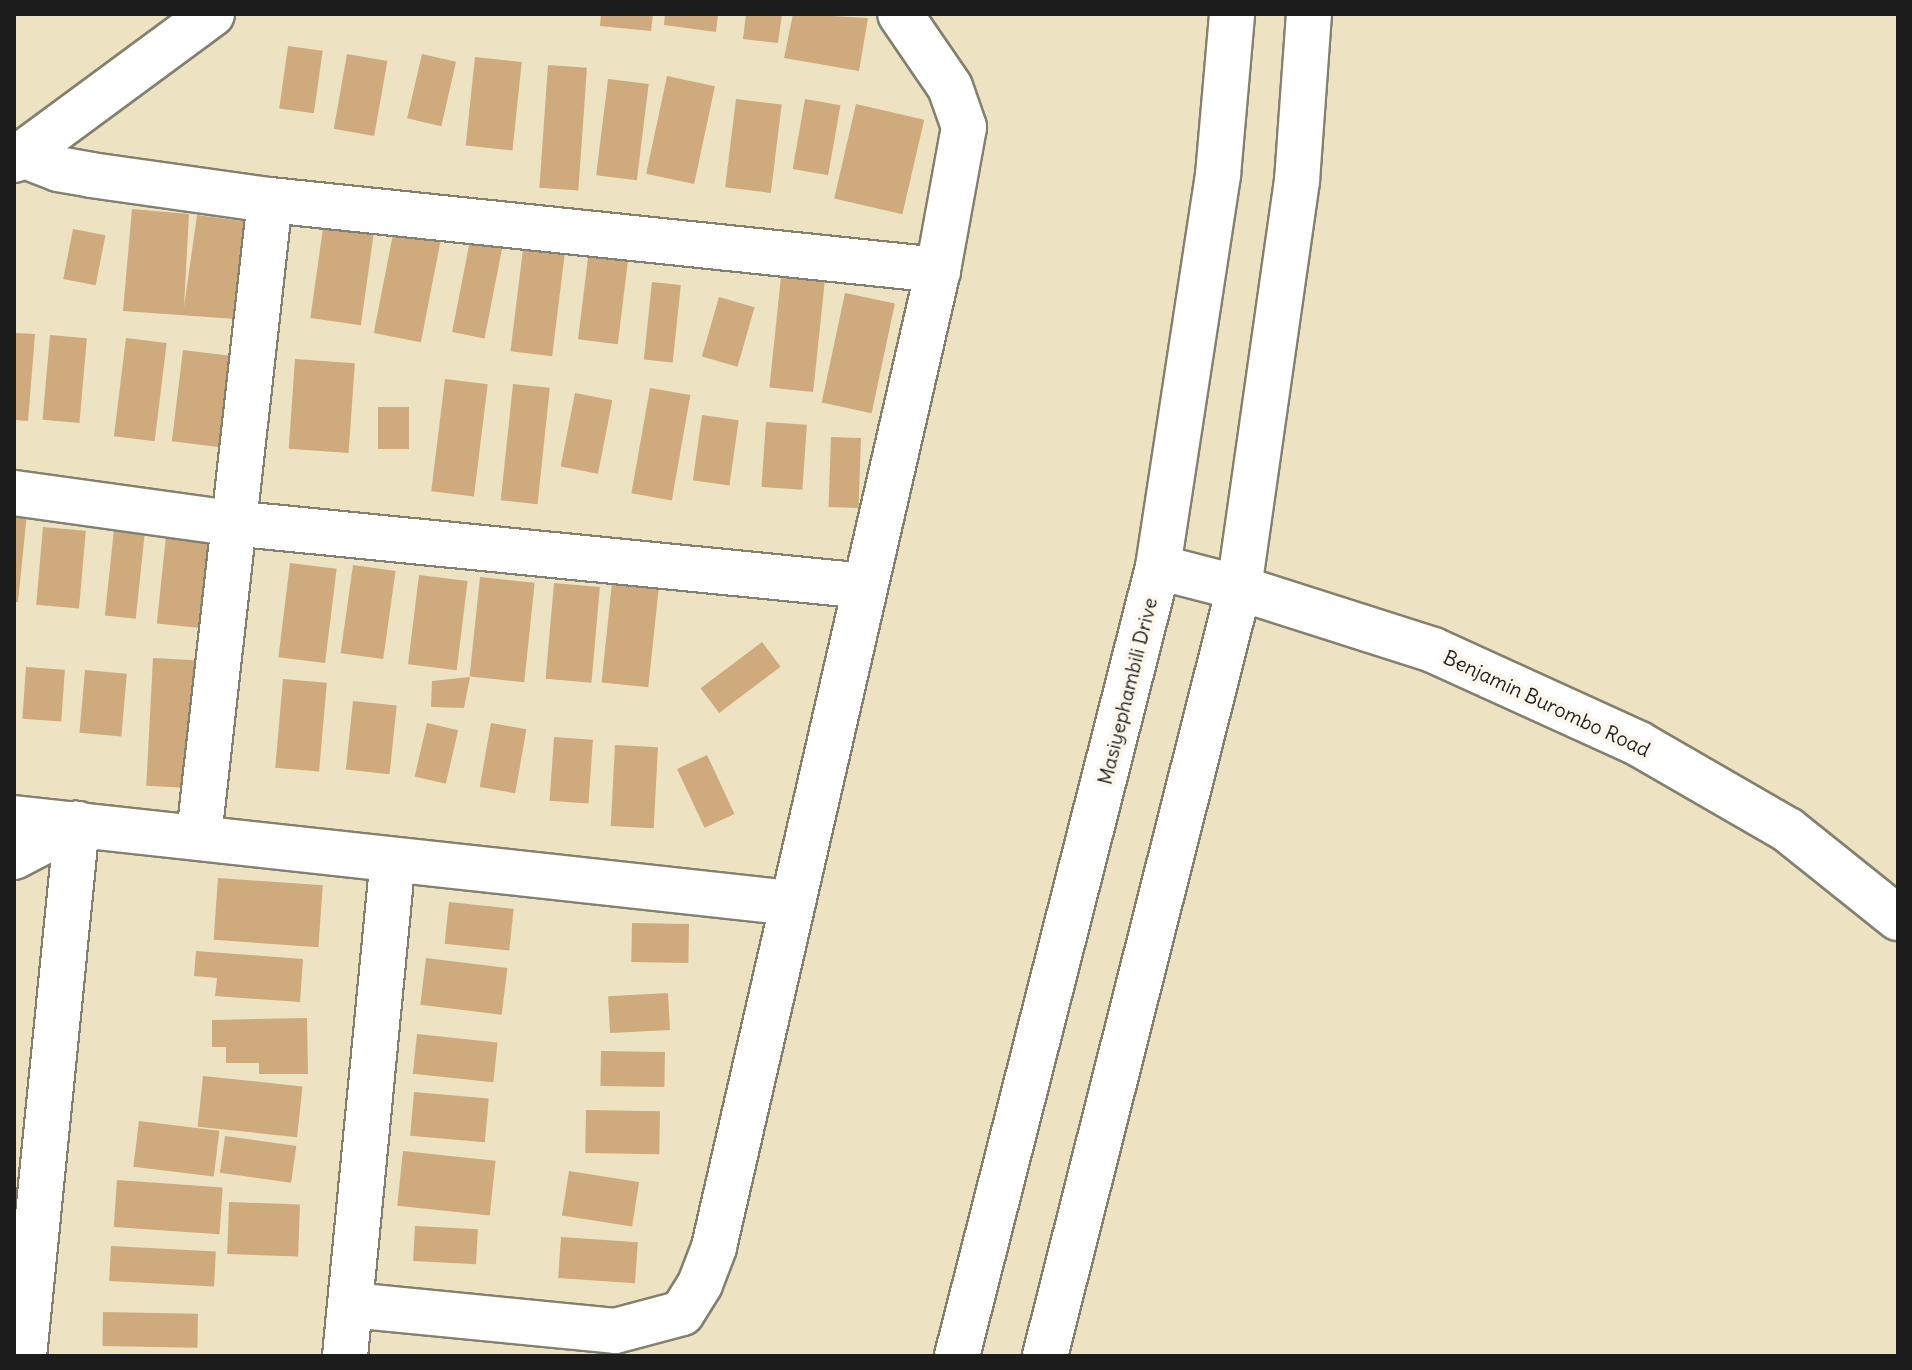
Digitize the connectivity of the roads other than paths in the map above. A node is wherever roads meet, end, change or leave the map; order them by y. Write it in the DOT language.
graph roads {
  1 [pos="212,14"];
  2 [pos="900,14"];
  3 [pos="1232,14"];
  4 [pos="1309,14"];
  5 [pos="18,158"];
  6 [pos="270,200"];
  7 [pos="938,270"];
  8 [pos="14,493"];
  9 [pos="231,523"];
  10 [pos="1158,567"];
  11 [pos="865,586"];
  12 [pos="1239,588"];
  13 [pos="14,818"];
  14 [pos="77,824"];
  15 [pos="199,836"];
  16 [pos="14,857"];
  17 [pos="393,860"];
  18 [pos="791,903"];
  19 [pos="1898,918"];
  20 [pos="351,1305"];
  21 [pos="24,1356"];
  22 [pos="345,1356"];
  23 [pos="957,1356"];
  24 [pos="1045,1356"];
  1 -- 5 [label="street"];
  2 -- 7 [label="street"];
  3 -- 10 [label="street, Masiyephambili Drive"];
  4 -- 12 [label="street"];
  5 -- 6 [label="street"];
  6 -- 7 [label="street"];
  6 -- 9 [label="street"];
  7 -- 11 [label="street"];
  8 -- 9 [label="street"];
  9 -- 11 [label="street"];
  9 -- 15 [label="street"];
  10 -- 12 [label="street, Benjamin Burombo Road"];
  10 -- 23 [label="street, Masiyephambili Drive"];
  11 -- 18 [label="street"];
  12 -- 19 [label="street, Benjamin Burombo Road"];
  12 -- 24 [label="street"];
  13 -- 14 [label="street"];
  14 -- 15 [label="street"];
  14 -- 16 [label="street"];
  14 -- 21 [label="street"];
  15 -- 17 [label="street"];
  17 -- 18 [label="street"];
  17 -- 20 [label="street"];
  18 -- 20 [label="street"];
  20 -- 22 [label="street"];
}
